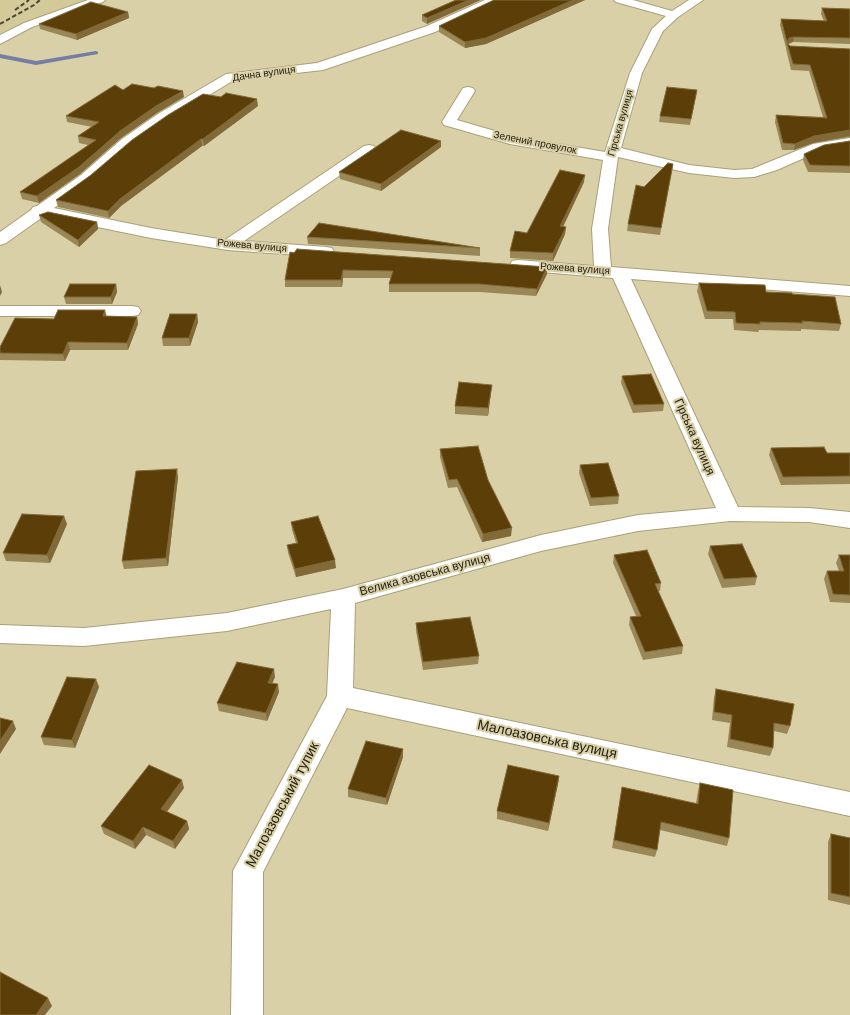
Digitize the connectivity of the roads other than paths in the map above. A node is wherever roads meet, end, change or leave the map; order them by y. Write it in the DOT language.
graph roads {
  1 [pos="99,0"];
  2 [pos="494,0"];
  3 [pos="620,0"];
  4 [pos="697,0"];
  5 [pos="674,15"];
  6 [pos="0,40"];
  7 [pos="468,91"];
  8 [pos="850,142"];
  9 [pos="369,149"];
  10 [pos="612,154"];
  11 [pos="39,210"];
  12 [pos="0,240"];
  13 [pos="228,245"];
  14 [pos="340,253"];
  15 [pos="499,264"];
  16 [pos="611,271"];
  17 [pos="850,291"];
  18 [pos="0,311"];
  19 [pos="132,311"];
  20 [pos="730,514"];
  21 [pos="850,520"];
  22 [pos="342,598"];
  23 [pos="0,634"];
  24 [pos="340,696"];
  25 [pos="850,804"];
  26 [pos="247,1015"];
  1 -- 6 [label="street"];
  2 -- 11 [label="street, Дачна вулиця"];
  3 -- 5 [label="street"];
  4 -- 5 [label="street, Гірська вулиця"];
  5 -- 10 [label="street, Гірська вулиця"];
  7 -- 10 [label="street, Зелений провулок"];
  8 -- 10 [label="street, Зелений провулок"];
  9 -- 13 [label="street"];
  10 -- 16 [label="street, Гірська вулиця"];
  11 -- 12 [label="street, Дачна вулиця"];
  11 -- 13 [label="street, Рожева вулиця"];
  13 -- 14 [label="street, Рожева вулиця"];
  15 -- 16 [label="street, Рожева вулиця"];
  16 -- 17 [label="street, Рожева вулиця"];
  16 -- 20 [label="street, Гірська вулиця"];
  18 -- 19 [label="street"];
  20 -- 21 [label="street, Велика азовська вулиця"];
  20 -- 22 [label="street, Велика азовська вулиця"];
  22 -- 23 [label="street, Велика азовська вулиця"];
  22 -- 24 [label="street"];
  24 -- 25 [label="street, Малоазовська вулиця"];
  24 -- 26 [label="street, Малоазовський тупик"];
}
